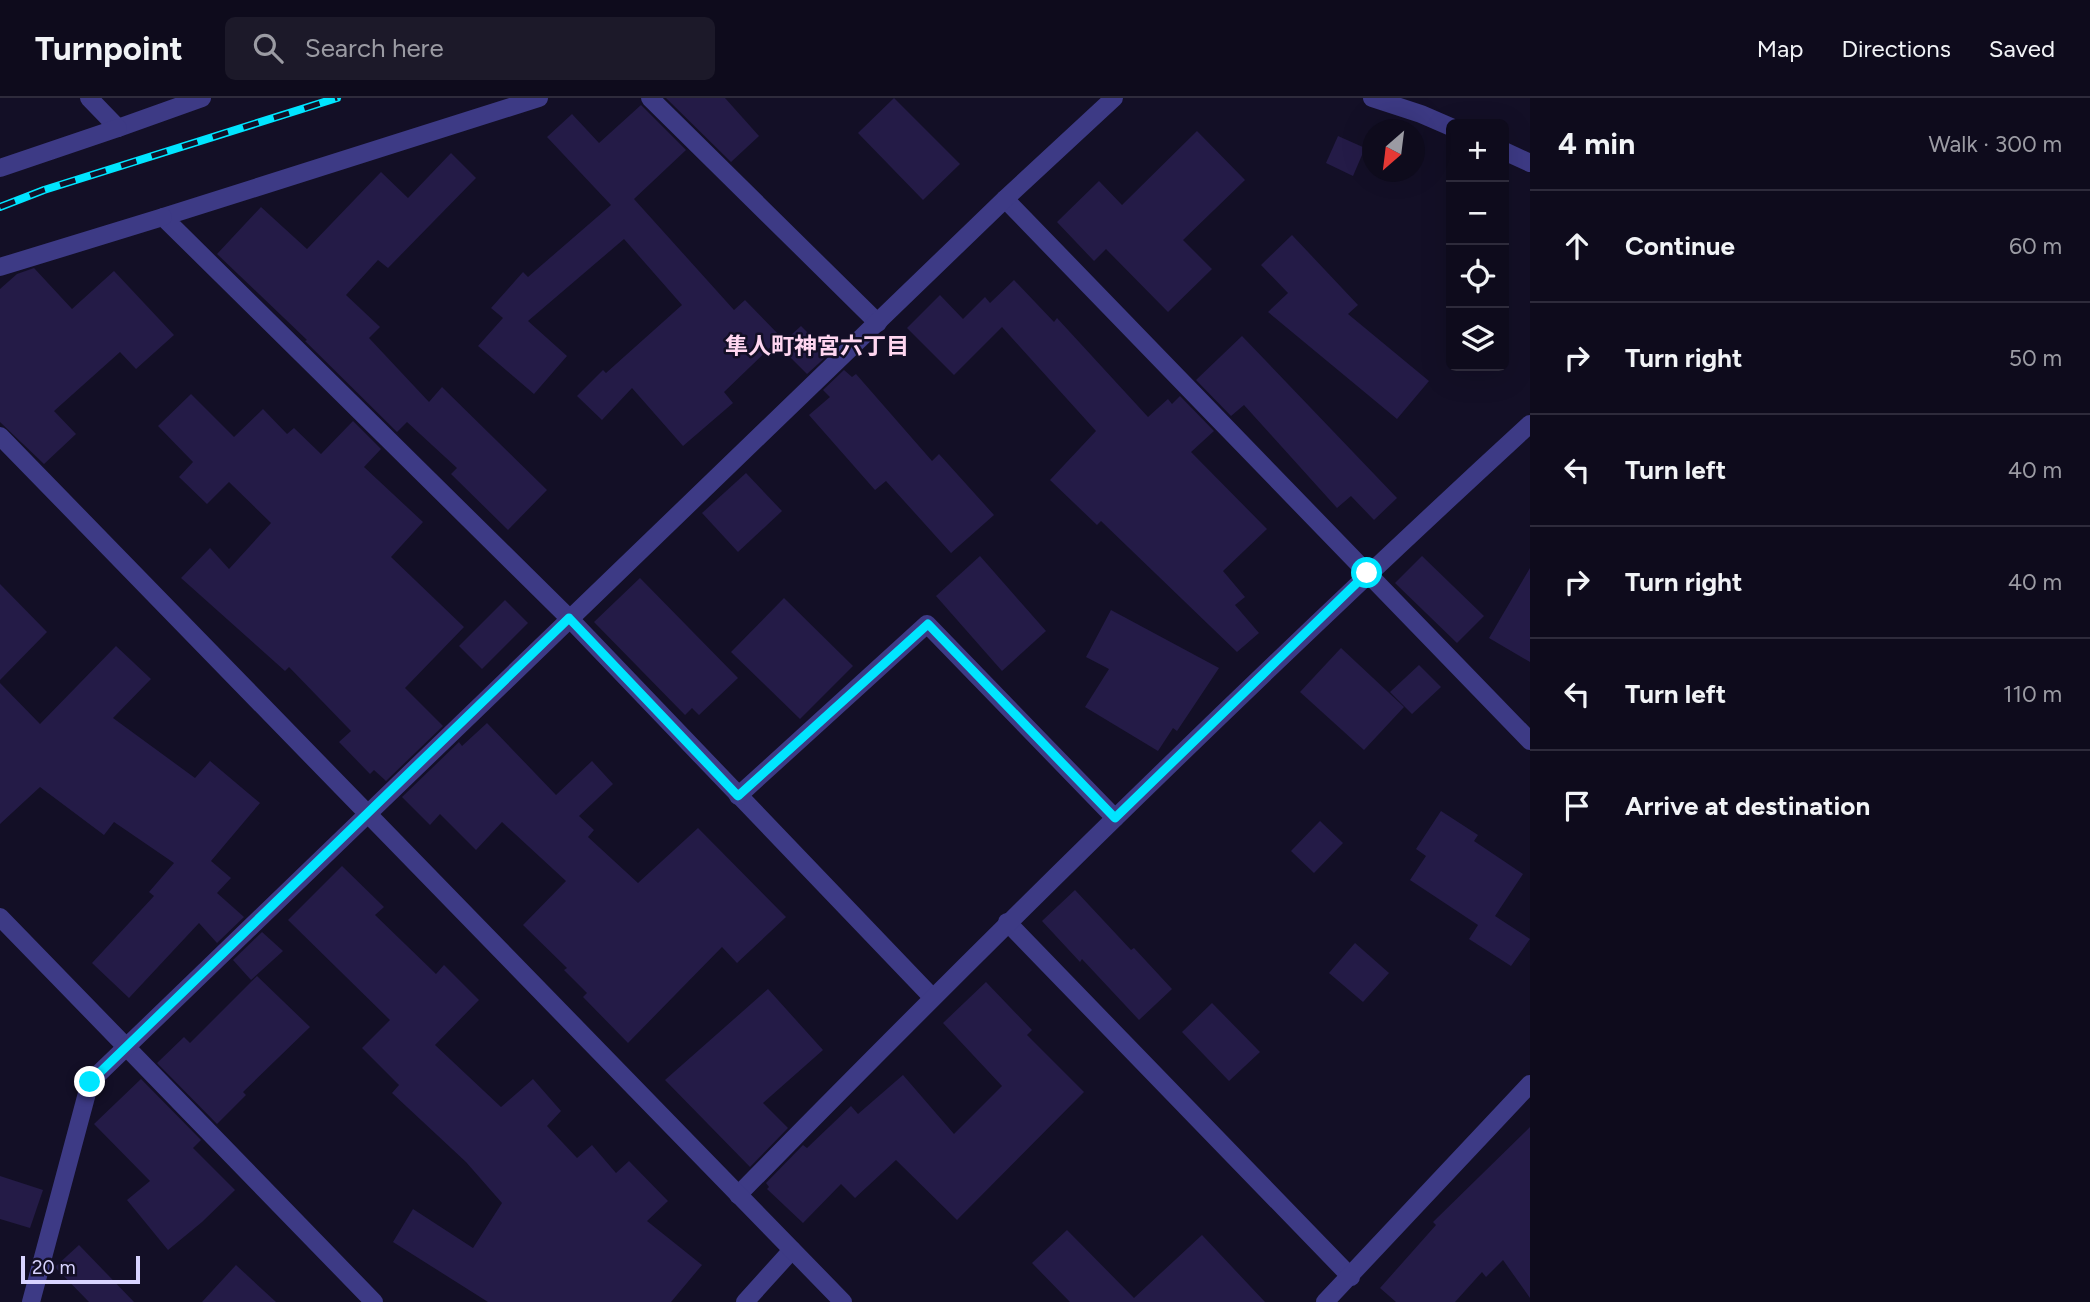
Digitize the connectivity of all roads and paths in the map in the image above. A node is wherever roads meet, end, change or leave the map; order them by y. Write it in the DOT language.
graph roads {
  1 [pos="89,98"];
  2 [pos="202,98"];
  3 [pos="539,98"];
  4 [pos="650,98"];
  5 [pos="1114,98"];
  6 [pos="1372,98"];
  7 [pos="1446,125"];
  8 [pos="118,128"];
  9 [pos="1509,153"];
  10 [pos="1530,163"];
  11 [pos="0,168"];
  12 [pos="1005,199"];
  13 [pos="163,217"];
  14 [pos="0,267"];
  15 [pos="878,323"];
  16 [pos="1530,424"];
  17 [pos="0,436"];
  18 [pos="1367,573"];
  19 [pos="569,618"];
  20 [pos="1530,741"];
  21 [pos="738,796"];
  22 [pos="367,814"];
  23 [pos="1115,818"];
  24 [pos="0,917"];
  25 [pos="1007,922"];
  26 [pos="932,998"];
  27 [pos="127,1045"];
  28 [pos="1530,1084"];
  29 [pos="738,1195"];
  30 [pos="792,1250"];
  31 [pos="1351,1277"];
  32 [pos="31,1302"];
  33 [pos="374,1302"];
  34 [pos="745,1302"];
  35 [pos="843,1302"];
  36 [pos="1325,1302"];
  1 -- 8 [label="street"];
  2 -- 8 [label="street"];
  3 -- 13 [label="street"];
  4 -- 15 [label="street"];
  5 -- 12 [label="street"];
  6 -- 7 [label="street"];
  8 -- 11 [label="street"];
  9 -- 10 [label="street"];
  12 -- 15 [label="street"];
  12 -- 18 [label="street"];
  13 -- 14 [label="street"];
  13 -- 19 [label="street"];
  15 -- 19 [label="street"];
  16 -- 18 [label="street"];
  17 -- 22 [label="street"];
  18 -- 20 [label="street"];
  18 -- 23 [label="street"];
  19 -- 21 [label="street"];
  19 -- 22 [label="street"];
  21 -- 23 [label="street"];
  21 -- 26 [label="street"];
  22 -- 27 [label="street"];
  22 -- 29 [label="street"];
  23 -- 25 [label="street"];
  24 -- 27 [label="street"];
  25 -- 26 [label="street"];
  25 -- 31 [label="street"];
  26 -- 29 [label="street"];
  27 -- 32 [label="street"];
  27 -- 33 [label="street"];
  28 -- 31 [label="street"];
  29 -- 30 [label="street"];
  30 -- 34 [label="street"];
  30 -- 35 [label="street"];
  31 -- 36 [label="street"];
}
